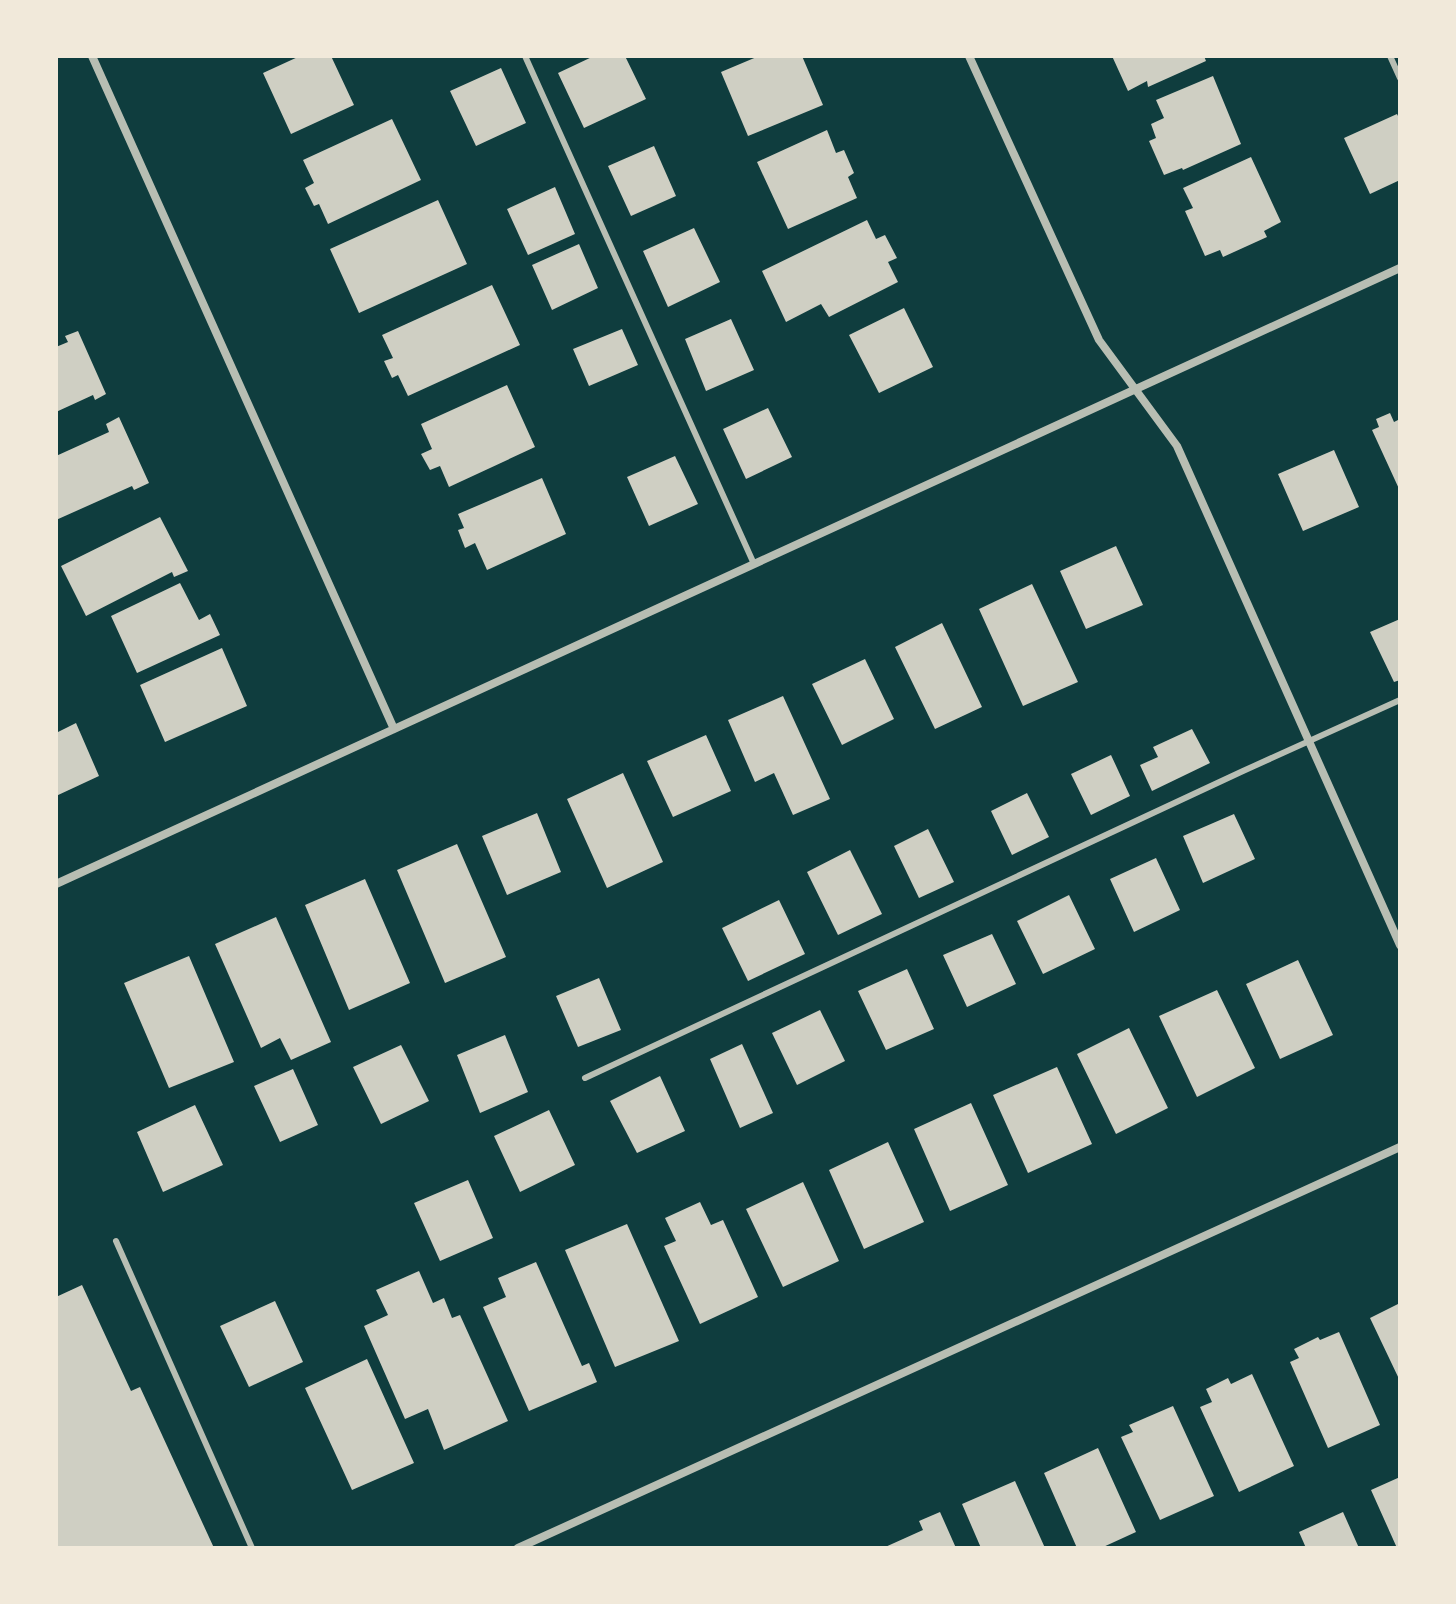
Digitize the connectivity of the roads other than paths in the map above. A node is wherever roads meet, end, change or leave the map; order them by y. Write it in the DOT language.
graph roads {
  1 [pos="92,56"];
  2 [pos="525,56"];
  3 [pos="969,56"];
  4 [pos="1390,56"];
  5 [pos="1400,78"];
  6 [pos="1400,268"];
  7 [pos="1135,390"];
  8 [pos="754,564"];
  9 [pos="1400,700"];
  10 [pos="394,729"];
  11 [pos="1309,741"];
  12 [pos="56,884"];
  13 [pos="1400,945"];
  14 [pos="585,1078"];
  15 [pos="1400,1147"];
  16 [pos="116,1241"];
  17 [pos="252,1548"];
  18 [pos="518,1548"];
  1 -- 10 [label="street"];
  2 -- 8 [label="lane"];
  3 -- 7 [label="street"];
  4 -- 5 [label="lane"];
  6 -- 7 [label="street"];
  7 -- 8 [label="street"];
  7 -- 11 [label="street"];
  8 -- 10 [label="street"];
  9 -- 11 [label="lane"];
  10 -- 12 [label="street"];
  11 -- 13 [label="street"];
  11 -- 14 [label="lane"];
  15 -- 18 [label="street"];
  16 -- 17 [label="lane"];
}
